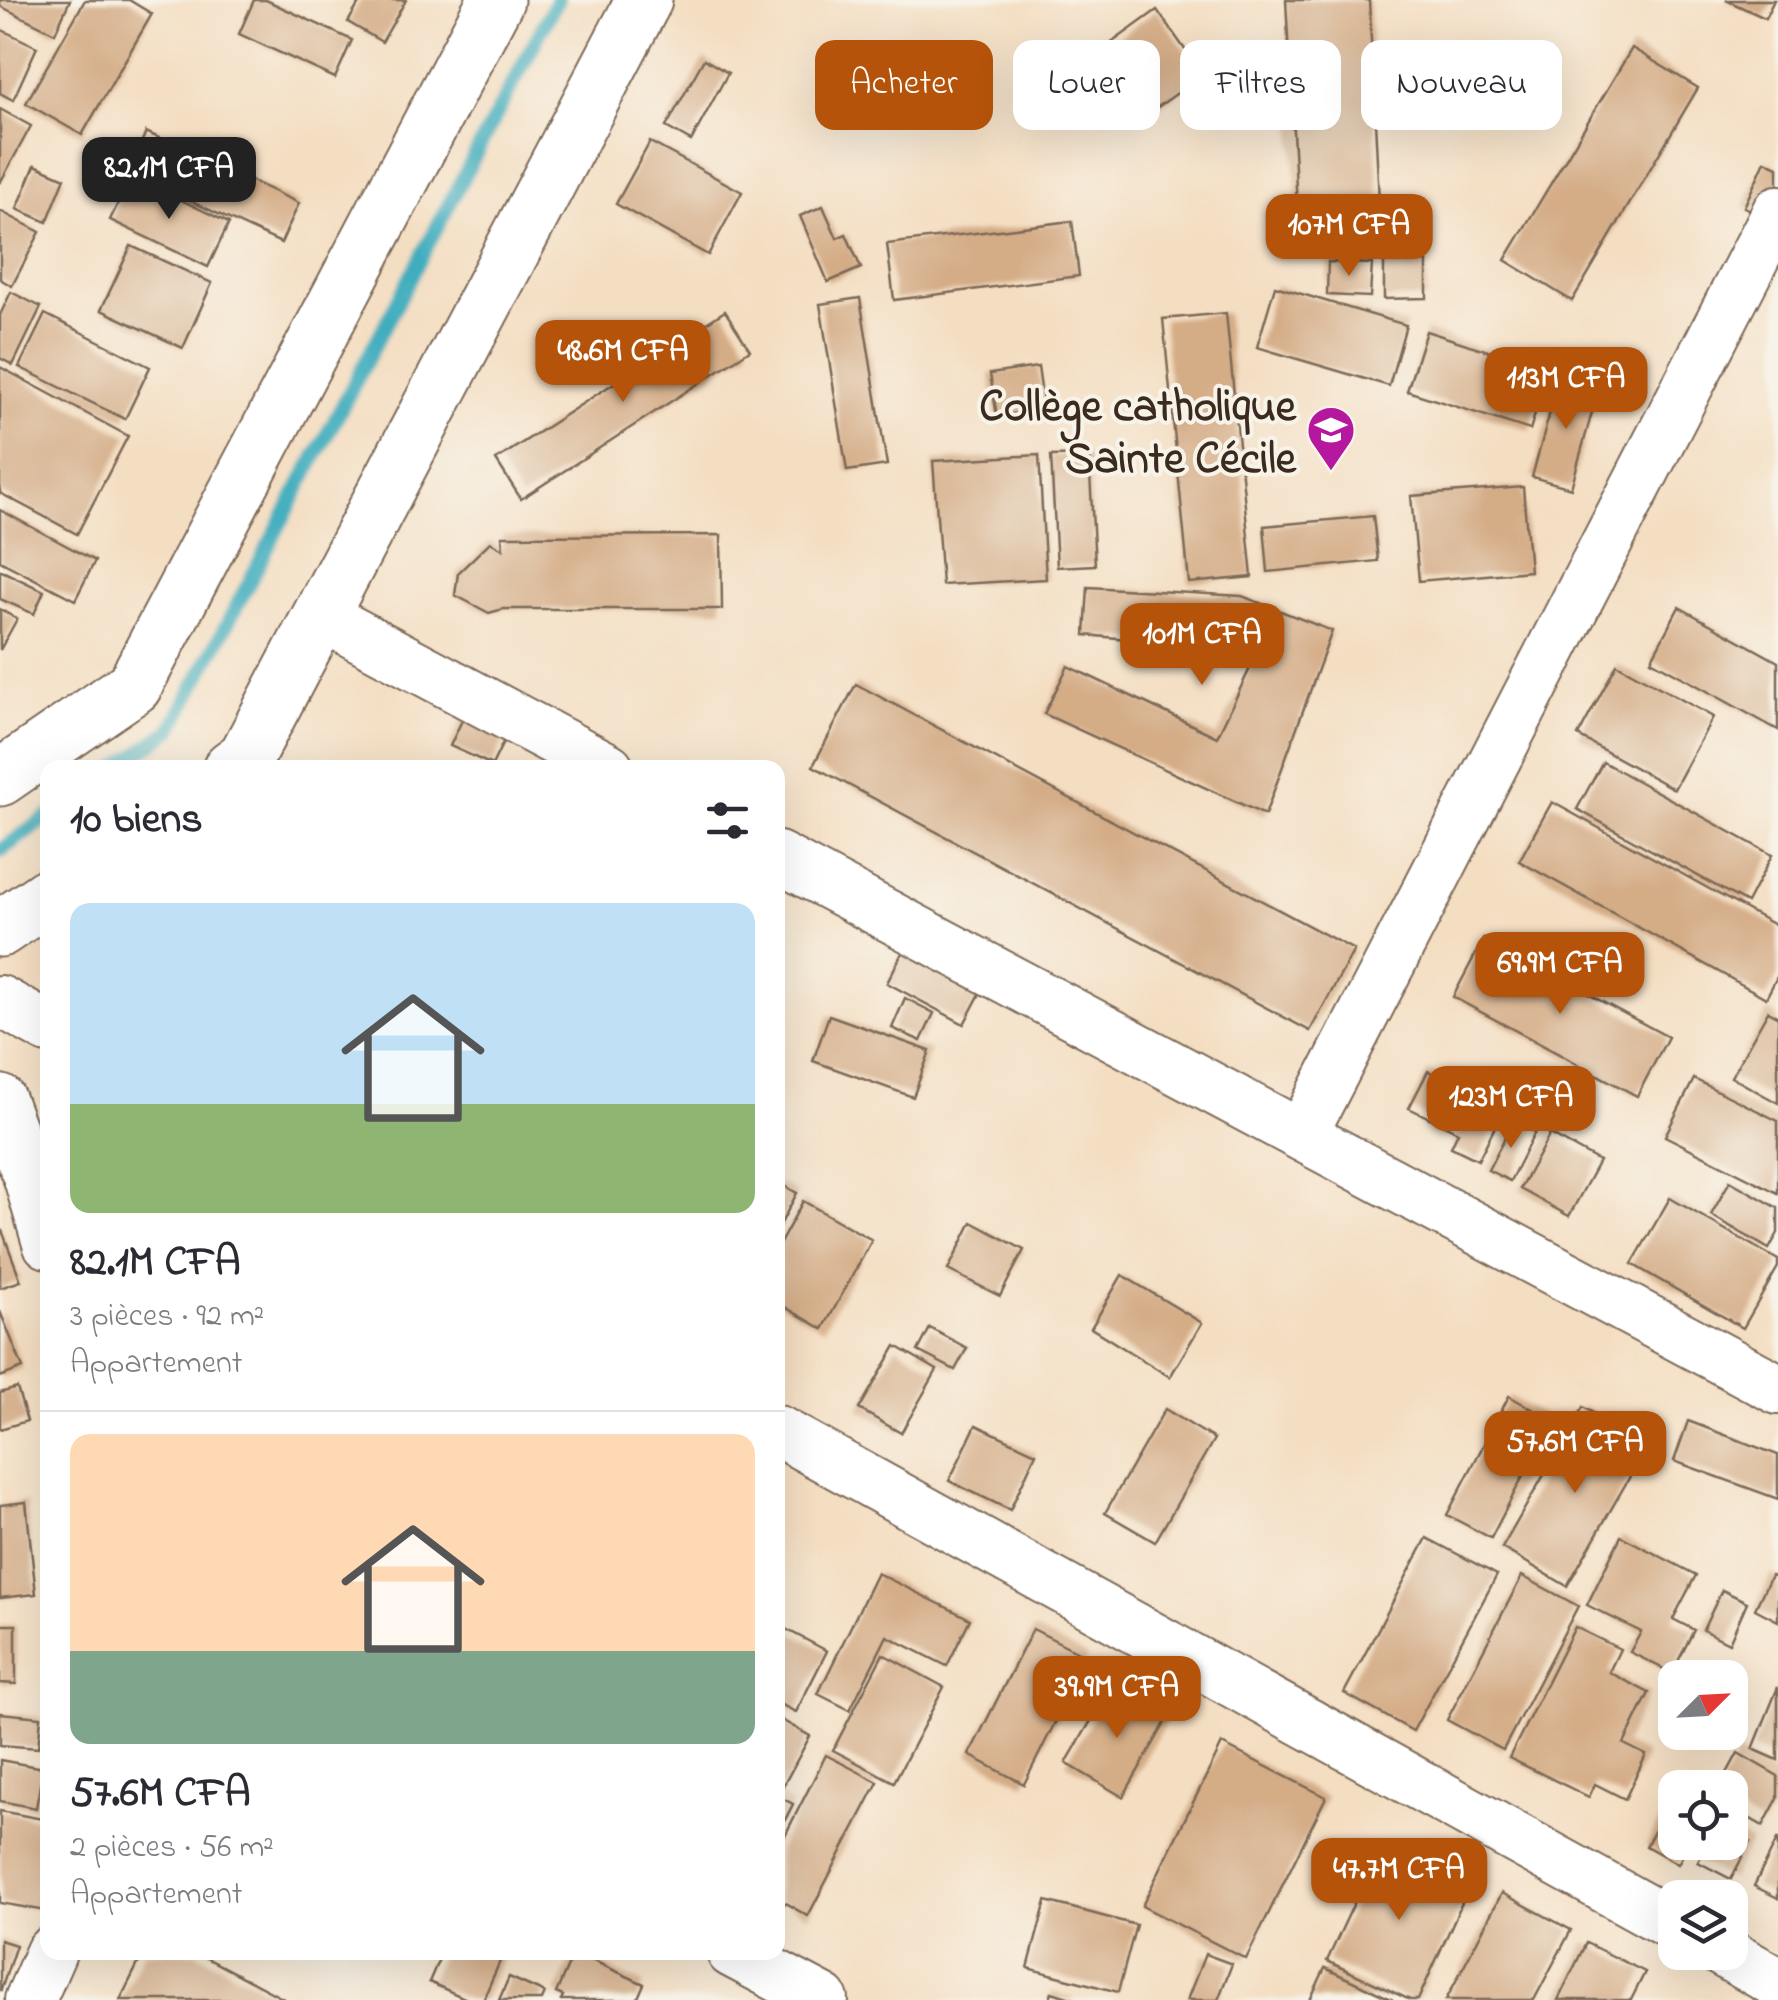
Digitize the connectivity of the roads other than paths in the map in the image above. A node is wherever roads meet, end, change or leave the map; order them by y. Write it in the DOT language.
graph roads {
  1 [pos="496,0"];
  2 [pos="644,0"];
  3 [pos="1778,211"];
  4 [pos="320,615"];
  5 [pos="242,760"];
  6 [pos="593,760"];
  7 [pos="0,778"];
  8 [pos="785,861"];
  9 [pos="40,902"];
  10 [pos="0,929"];
  11 [pos="0,1002"];
  12 [pos="40,1024"];
  13 [pos="0,1100"];
  14 [pos="1302,1134"];
  15 [pos="40,1216"];
  16 [pos="1778,1389"];
  17 [pos="785,1435"];
  18 [pos="1658,1917"];
  19 [pos="48,1960"];
  20 [pos="747,1960"];
  21 [pos="1748,1966"];
  22 [pos="1778,1983"];
  23 [pos="30,2000"];
  24 [pos="823,2000"];
  1 -- 7 [label="main road"];
  2 -- 4 [label="main road"];
  3 -- 14 [label="street"];
  4 -- 5 [label="main road"];
  4 -- 6 [label="street"];
  8 -- 14 [label="street"];
  9 -- 10 [label="main road"];
  11 -- 12 [label="street"];
  13 -- 15 [label="street"];
  14 -- 16 [label="street"];
  17 -- 18 [label="street"];
  19 -- 23 [label="street"];
  20 -- 24 [label="street"];
  21 -- 22 [label="street"];
}
